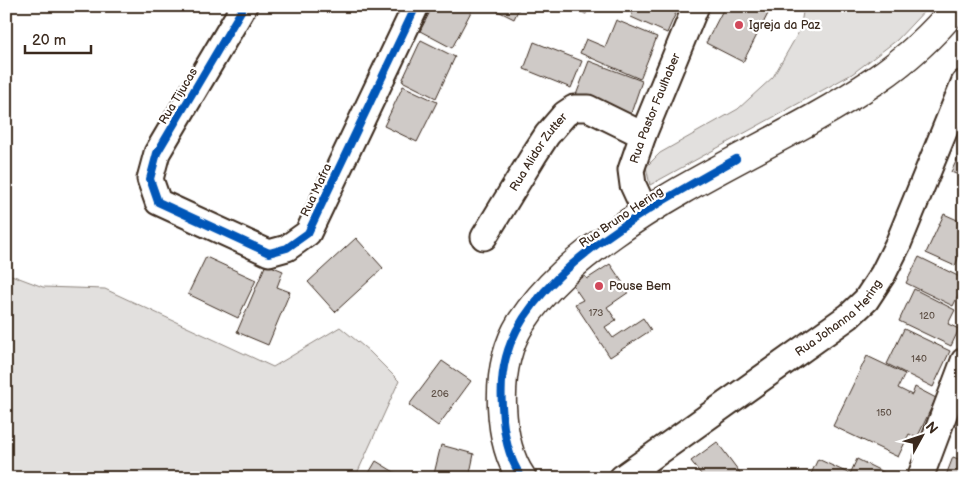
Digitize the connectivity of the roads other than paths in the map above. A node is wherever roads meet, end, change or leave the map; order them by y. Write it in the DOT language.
graph roads {
  1 [pos="244,6"];
  2 [pos="416,6"];
  3 [pos="696,6"];
  4 [pos="957,6"];
  5 [pos="964,83"];
  6 [pos="643,135"];
  7 [pos="158,202"];
  8 [pos="645,211"];
  9 [pos="484,237"];
  10 [pos="964,361"];
  11 [pos="522,478"];
  12 [pos="622,478"];
  13 [pos="920,478"];
  1 -- 7 [label="street, Rua Tijucas"];
  2 -- 7 [label="street, Rua Mafra"];
  3 -- 6 [label="street, Rua Pastor Faulhaber"];
  4 -- 8 [label="street, Rua Bruno Hering"];
  5 -- 12 [label="street, Rua Johanna Hering"];
  6 -- 8 [label="street, Rua Pastor Faulhaber"];
  6 -- 9 [label="street, Rua Alidor Zutter"];
  8 -- 11 [label="street, Rua Bruno Hering"];
  10 -- 13 [label="street"];
}
